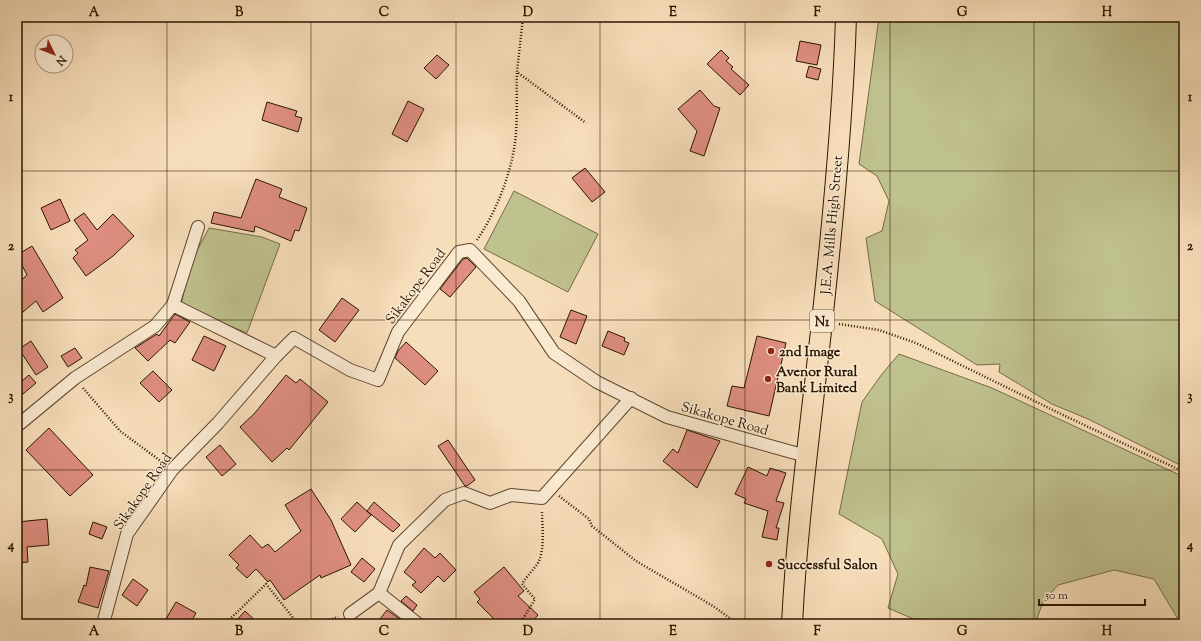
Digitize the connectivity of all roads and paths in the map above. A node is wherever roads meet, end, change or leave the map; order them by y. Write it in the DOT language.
graph roads {
  1 [pos="523,17"];
  2 [pos="846,17"];
  3 [pos="517,72"];
  4 [pos="586,123"];
  5 [pos="198,228"];
  6 [pos="470,250"];
  7 [pos="173,305"];
  8 [pos="822,322"];
  9 [pos="276,356"];
  10 [pos="75,378"];
  11 [pos="631,398"];
  12 [pos="17,426"];
  13 [pos="806,456"];
  14 [pos="172,470"];
  15 [pos="1184,472"];
  16 [pos="546,493"];
  17 [pos="379,593"];
  18 [pos="350,614"];
  19 [pos="103,624"];
  20 [pos="225,624"];
  21 [pos="298,624"];
  22 [pos="318,624"];
  23 [pos="418,624"];
  24 [pos="520,624"];
  25 [pos="738,624"];
  26 [pos="792,624"];
  1 -- 3 [label="path"];
  2 -- 8 [label="highway, J.E.A. Mills High Street / N1"];
  3 -- 4 [label="path"];
  3 -- 6 [label="path"];
  5 -- 7 [label="street"];
  6 -- 9 [label="street, Sikakope Road"];
  6 -- 11 [label="street, Sikakope Road"];
  7 -- 9 [label="street"];
  7 -- 10 [label="street"];
  8 -- 13 [label="highway, J.E.A. Mills High Street / N1"];
  8 -- 15 [label="path"];
  9 -- 14 [label="street, Sikakope Road"];
  10 -- 12 [label="street"];
  10 -- 14 [label="path"];
  11 -- 13 [label="street, Sikakope Road"];
  11 -- 16 [label="street"];
  13 -- 26 [label="highway, J.E.A. Mills High Street / N1"];
  14 -- 19 [label="street, Sikakope Road"];
  16 -- 17 [label="street"];
  16 -- 24 [label="path"];
  16 -- 25 [label="path"];
  17 -- 18 [label="street"];
  17 -- 23 [label="street"];
  18 -- 22 [label="path"];
  20 -- 21 [label="path"];
}
